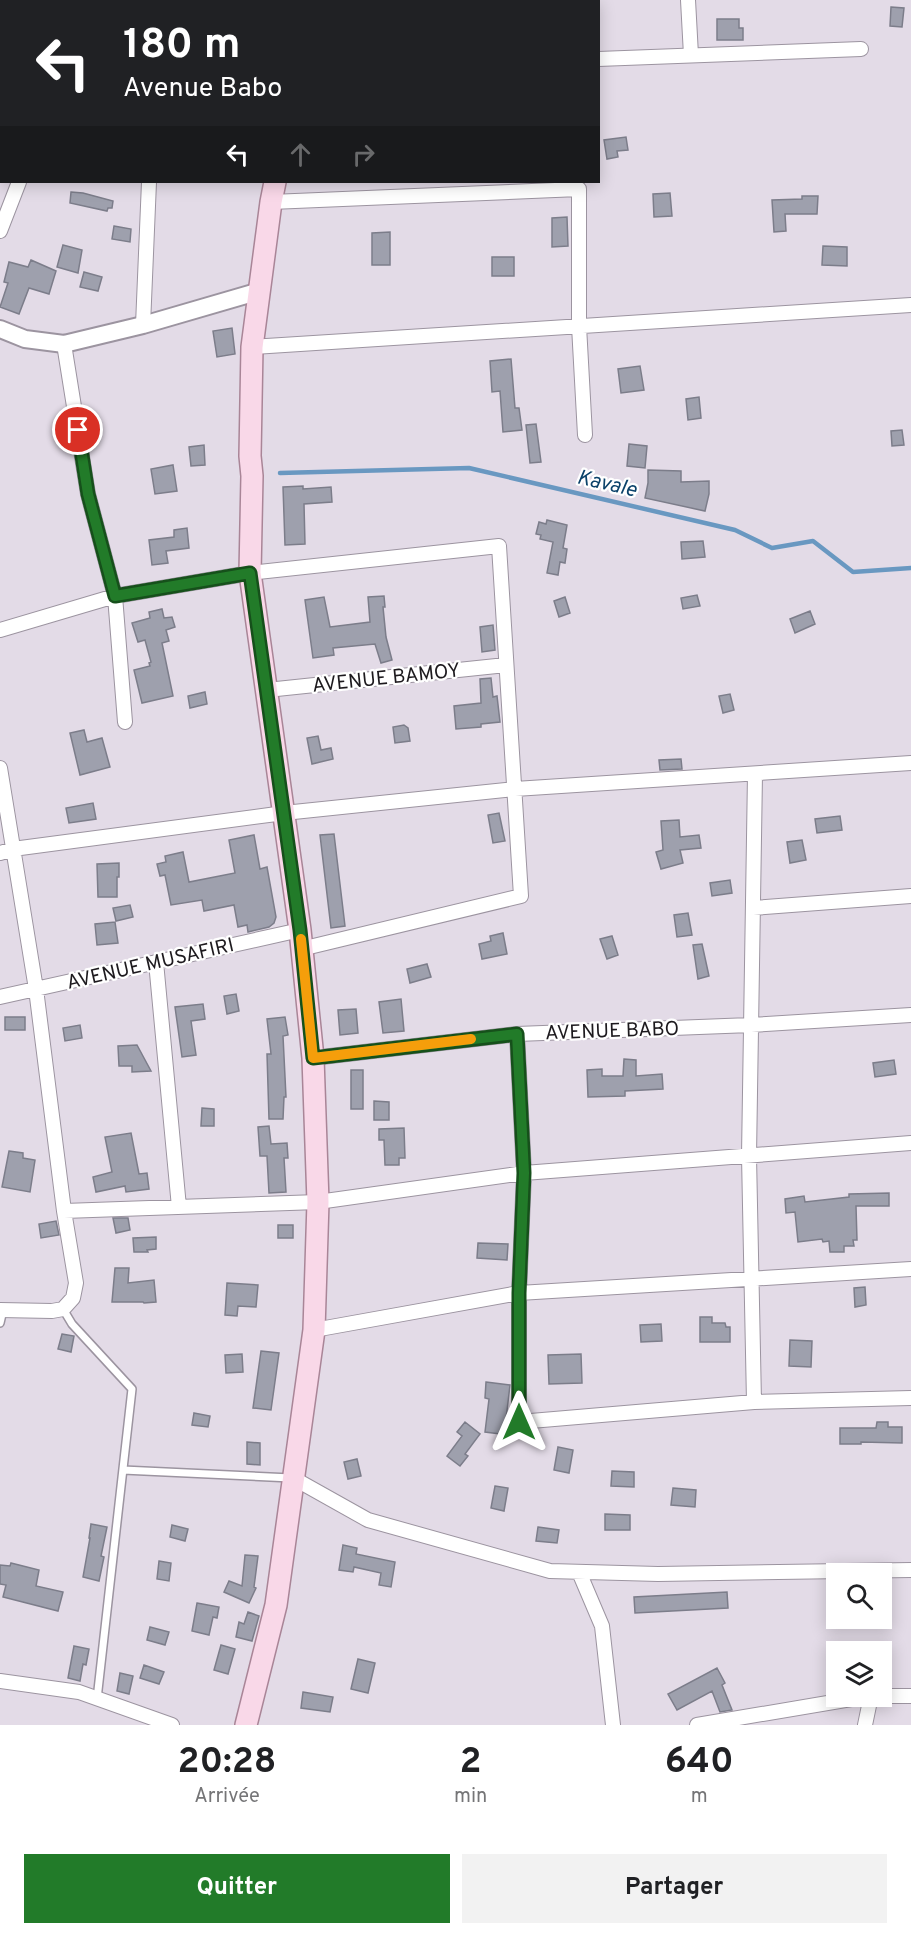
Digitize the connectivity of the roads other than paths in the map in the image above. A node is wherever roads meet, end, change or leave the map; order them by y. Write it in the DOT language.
graph roads {
  1 [pos="688,0"];
  2 [pos="861,49"];
  3 [pos="691,55"];
  4 [pos="600,59"];
  5 [pos="19,183"];
  6 [pos="149,183"];
  7 [pos="273,192"];
  8 [pos="0,231"];
  9 [pos="260,291"];
  10 [pos="911,305"];
  11 [pos="143,325"];
  12 [pos="579,326"];
  13 [pos="0,329"];
  14 [pos="64,344"];
  15 [pos="252,347"];
  16 [pos="585,435"];
  17 [pos="250,573"];
  18 [pos="115,596"];
  19 [pos="0,630"];
  20 [pos="506,665"];
  21 [pos="267,690"];
  22 [pos="125,722"];
  23 [pos="911,764"];
  24 [pos="0,768"];
  25 [pos="755,774"];
  26 [pos="515,789"];
  27 [pos="284,813"];
  28 [pos="7,851"];
  29 [pos="911,896"];
  30 [pos="753,908"];
  31 [pos="301,939"];
  32 [pos="156,962"];
  33 [pos="36,989"];
  34 [pos="0,997"];
  35 [pos="911,1015"];
  36 [pos="751,1025"];
  37 [pos="517,1034"];
  38 [pos="313,1058"];
  39 [pos="911,1143"];
  40 [pos="749,1156"];
  41 [pos="524,1173"];
  42 [pos="318,1202"];
  43 [pos="179,1207"];
  44 [pos="64,1211"];
  45 [pos="911,1269"];
  46 [pos="751,1279"];
  47 [pos="519,1293"];
  48 [pos="63,1308"];
  49 [pos="1,1315"];
  50 [pos="314,1330"];
  51 [pos="911,1398"];
  52 [pos="754,1402"];
  53 [pos="123,1470"];
  54 [pos="293,1478"];
  55 [pos="911,1570"];
  56 [pos="579,1572"];
  57 [pos="0,1681"];
  58 [pos="892,1696"];
  59 [pos="911,1696"];
  60 [pos="98,1699"];
  61 [pos="826,1703"];
  62 [pos="868,1707"];
  63 [pos="172,1725"];
  64 [pos="246,1725"];
  65 [pos="613,1725"];
  66 [pos="697,1725"];
  67 [pos="865,1725"];
  1 -- 3 [label="street"];
  2 -- 3 [label="street"];
  3 -- 4 [label="street"];
  5 -- 8 [label="street"];
  6 -- 11 [label="street"];
  7 -- 9 [label="main road"];
  7 -- 12 [label="street"];
  9 -- 11 [label="street"];
  9 -- 15 [label="main road"];
  10 -- 12 [label="street"];
  11 -- 14 [label="street"];
  12 -- 15 [label="street"];
  12 -- 16 [label="street"];
  13 -- 14 [label="street"];
  14 -- 18 [label="street"];
  15 -- 17 [label="main road"];
  17 -- 18 [label="street"];
  17 -- 20 [label="street"];
  17 -- 21 [label="main road"];
  18 -- 19 [label="street"];
  18 -- 22 [label="street"];
  20 -- 21 [label="street, AVENUE BAMOY"];
  20 -- 26 [label="street"];
  21 -- 27 [label="main road"];
  23 -- 25 [label="street"];
  24 -- 28 [label="street"];
  25 -- 26 [label="street"];
  25 -- 30 [label="street"];
  26 -- 27 [label="street"];
  26 -- 31 [label="street, AVENUE MUSAFIRI"];
  27 -- 28 [label="street"];
  27 -- 31 [label="main road"];
  28 -- 33 [label="street"];
  29 -- 30 [label="street"];
  30 -- 36 [label="street"];
  31 -- 32 [label="street, AVENUE MUSAFIRI"];
  31 -- 38 [label="main road"];
  32 -- 33 [label="street, AVENUE MUSAFIRI"];
  32 -- 43 [label="street"];
  33 -- 34 [label="street, AVENUE MUSAFIRI"];
  33 -- 44 [label="street"];
  35 -- 36 [label="street, AVENUE BABO"];
  36 -- 37 [label="street, AVENUE BABO"];
  36 -- 40 [label="street"];
  37 -- 38 [label="street, AVENUE BABO"];
  37 -- 41 [label="street"];
  38 -- 42 [label="main road"];
  39 -- 40 [label="street"];
  40 -- 41 [label="street"];
  40 -- 46 [label="street"];
  41 -- 42 [label="street"];
  41 -- 47 [label="street"];
  42 -- 43 [label="street"];
  42 -- 50 [label="main road"];
  43 -- 44 [label="street"];
  44 -- 48 [label="street"];
  45 -- 46 [label="street"];
  46 -- 47 [label="street"];
  46 -- 52 [label="street"];
  47 -- 50 [label="street"];
  47 -- 52 [label="street"];
  48 -- 49 [label="street"];
  48 -- 53 [label="lane"];
  50 -- 54 [label="main road"];
  51 -- 52 [label="street"];
  53 -- 54 [label="lane"];
  53 -- 60 [label="lane"];
  54 -- 56 [label="street"];
  54 -- 64 [label="main road"];
  55 -- 56 [label="street"];
  56 -- 65 [label="street"];
  57 -- 60 [label="street"];
  58 -- 59 [label="street"];
  60 -- 63 [label="street"];
  61 -- 66 [label="street"];
  62 -- 67 [label="street"];
}
